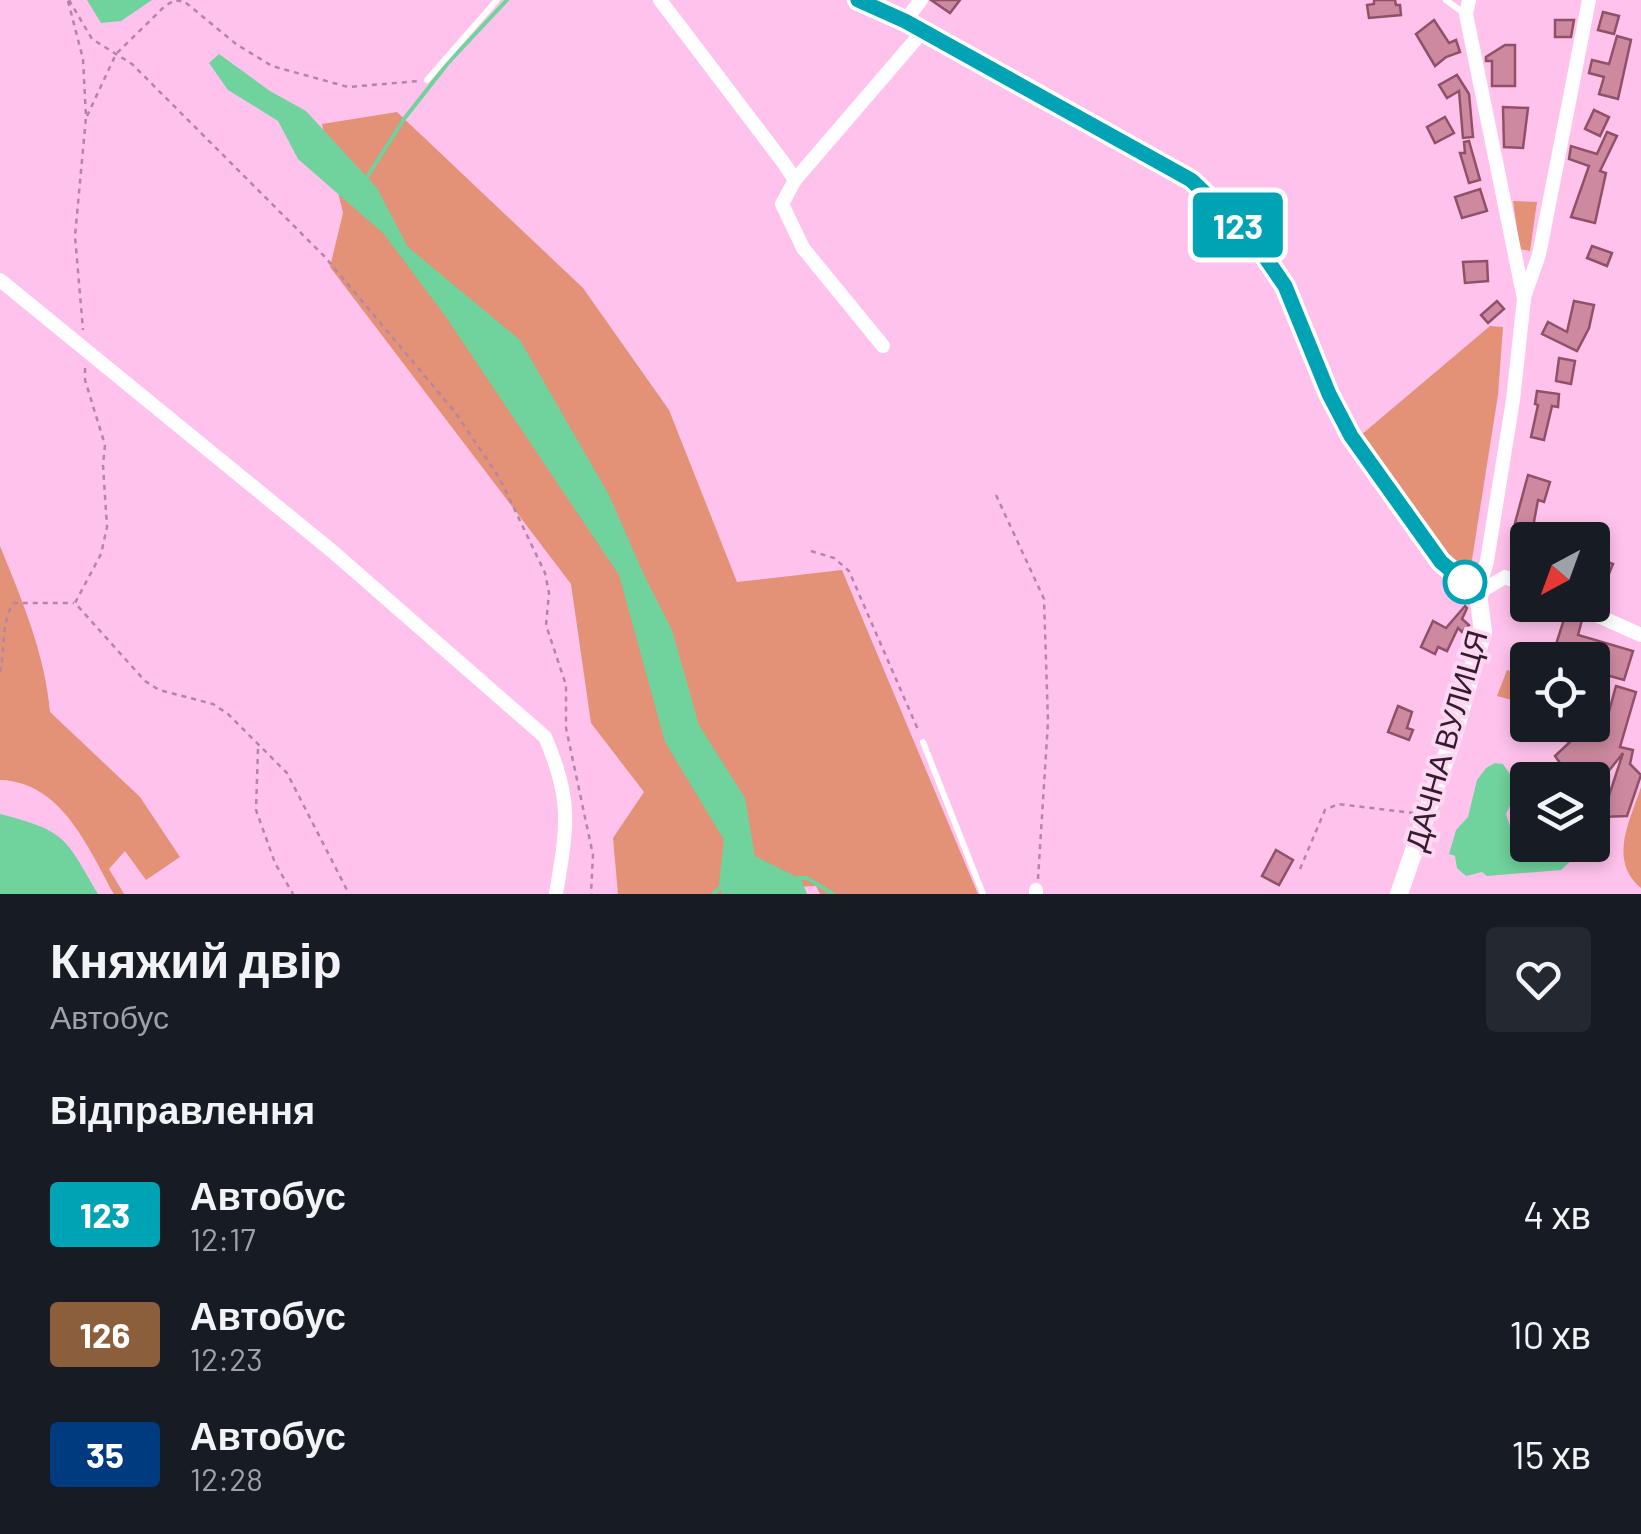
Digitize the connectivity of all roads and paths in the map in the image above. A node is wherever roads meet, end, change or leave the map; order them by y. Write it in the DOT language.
graph roads {
  1 [pos="68,0"];
  2 [pos="497,0"];
  3 [pos="660,0"];
  4 [pos="858,0"];
  5 [pos="921,0"];
  6 [pos="1446,0"];
  7 [pos="1589,0"];
  8 [pos="1468,7"];
  9 [pos="905,21"];
  10 [pos="923,31"];
  11 [pos="116,54"];
  12 [pos="427,80"];
  13 [pos="86,117"];
  14 [pos="795,180"];
  15 [pos="0,280"];
  16 [pos="1524,299"];
  17 [pos="882,346"];
  18 [pos="85,348"];
  19 [pos="996,495"];
  20 [pos="811,551"];
  21 [pos="1510,579"];
  22 [pos="1478,593"];
  23 [pos="76,603"];
  24 [pos="1610,621"];
  25 [pos="1641,634"];
  26 [pos="0,672"];
  27 [pos="923,742"];
  28 [pos="258,747"];
  29 [pos="1424,814"];
  30 [pos="1300,869"];
  31 [pos="1402,891"];
  32 [pos="1036,892"];
  33 [pos="293,894"];
  34 [pos="349,894"];
  35 [pos="556,894"];
  36 [pos="592,894"];
  37 [pos="983,894"];
  1 -- 11 [label="path"];
  1 -- 13 [label="path"];
  2 -- 12 [label="lane"];
  3 -- 14 [label="street"];
  4 -- 9 [label="street"];
  5 -- 9 [label="street"];
  6 -- 8 [label="lane"];
  7 -- 16 [label="street"];
  8 -- 16 [label="street"];
  9 -- 10 [label="street"];
  10 -- 14 [label="street"];
  10 -- 22 [label="street"];
  11 -- 12 [label="path"];
  11 -- 13 [label="path"];
  11 -- 36 [label="path"];
  13 -- 18 [label="path"];
  14 -- 17 [label="street"];
  15 -- 18 [label="street"];
  16 -- 22 [label="street"];
  18 -- 23 [label="path"];
  18 -- 35 [label="street"];
  19 -- 32 [label="path"];
  20 -- 27 [label="path"];
  21 -- 22 [label="street"];
  22 -- 29 [label="street, ДАЧНА ВУЛИЦЯ"];
  23 -- 26 [label="path"];
  23 -- 28 [label="path"];
  24 -- 25 [label="street"];
  27 -- 37 [label="lane"];
  28 -- 33 [label="path"];
  28 -- 34 [label="path"];
  29 -- 30 [label="path"];
  29 -- 31 [label="street, ДАЧНА ВУЛИЦЯ"];
}
